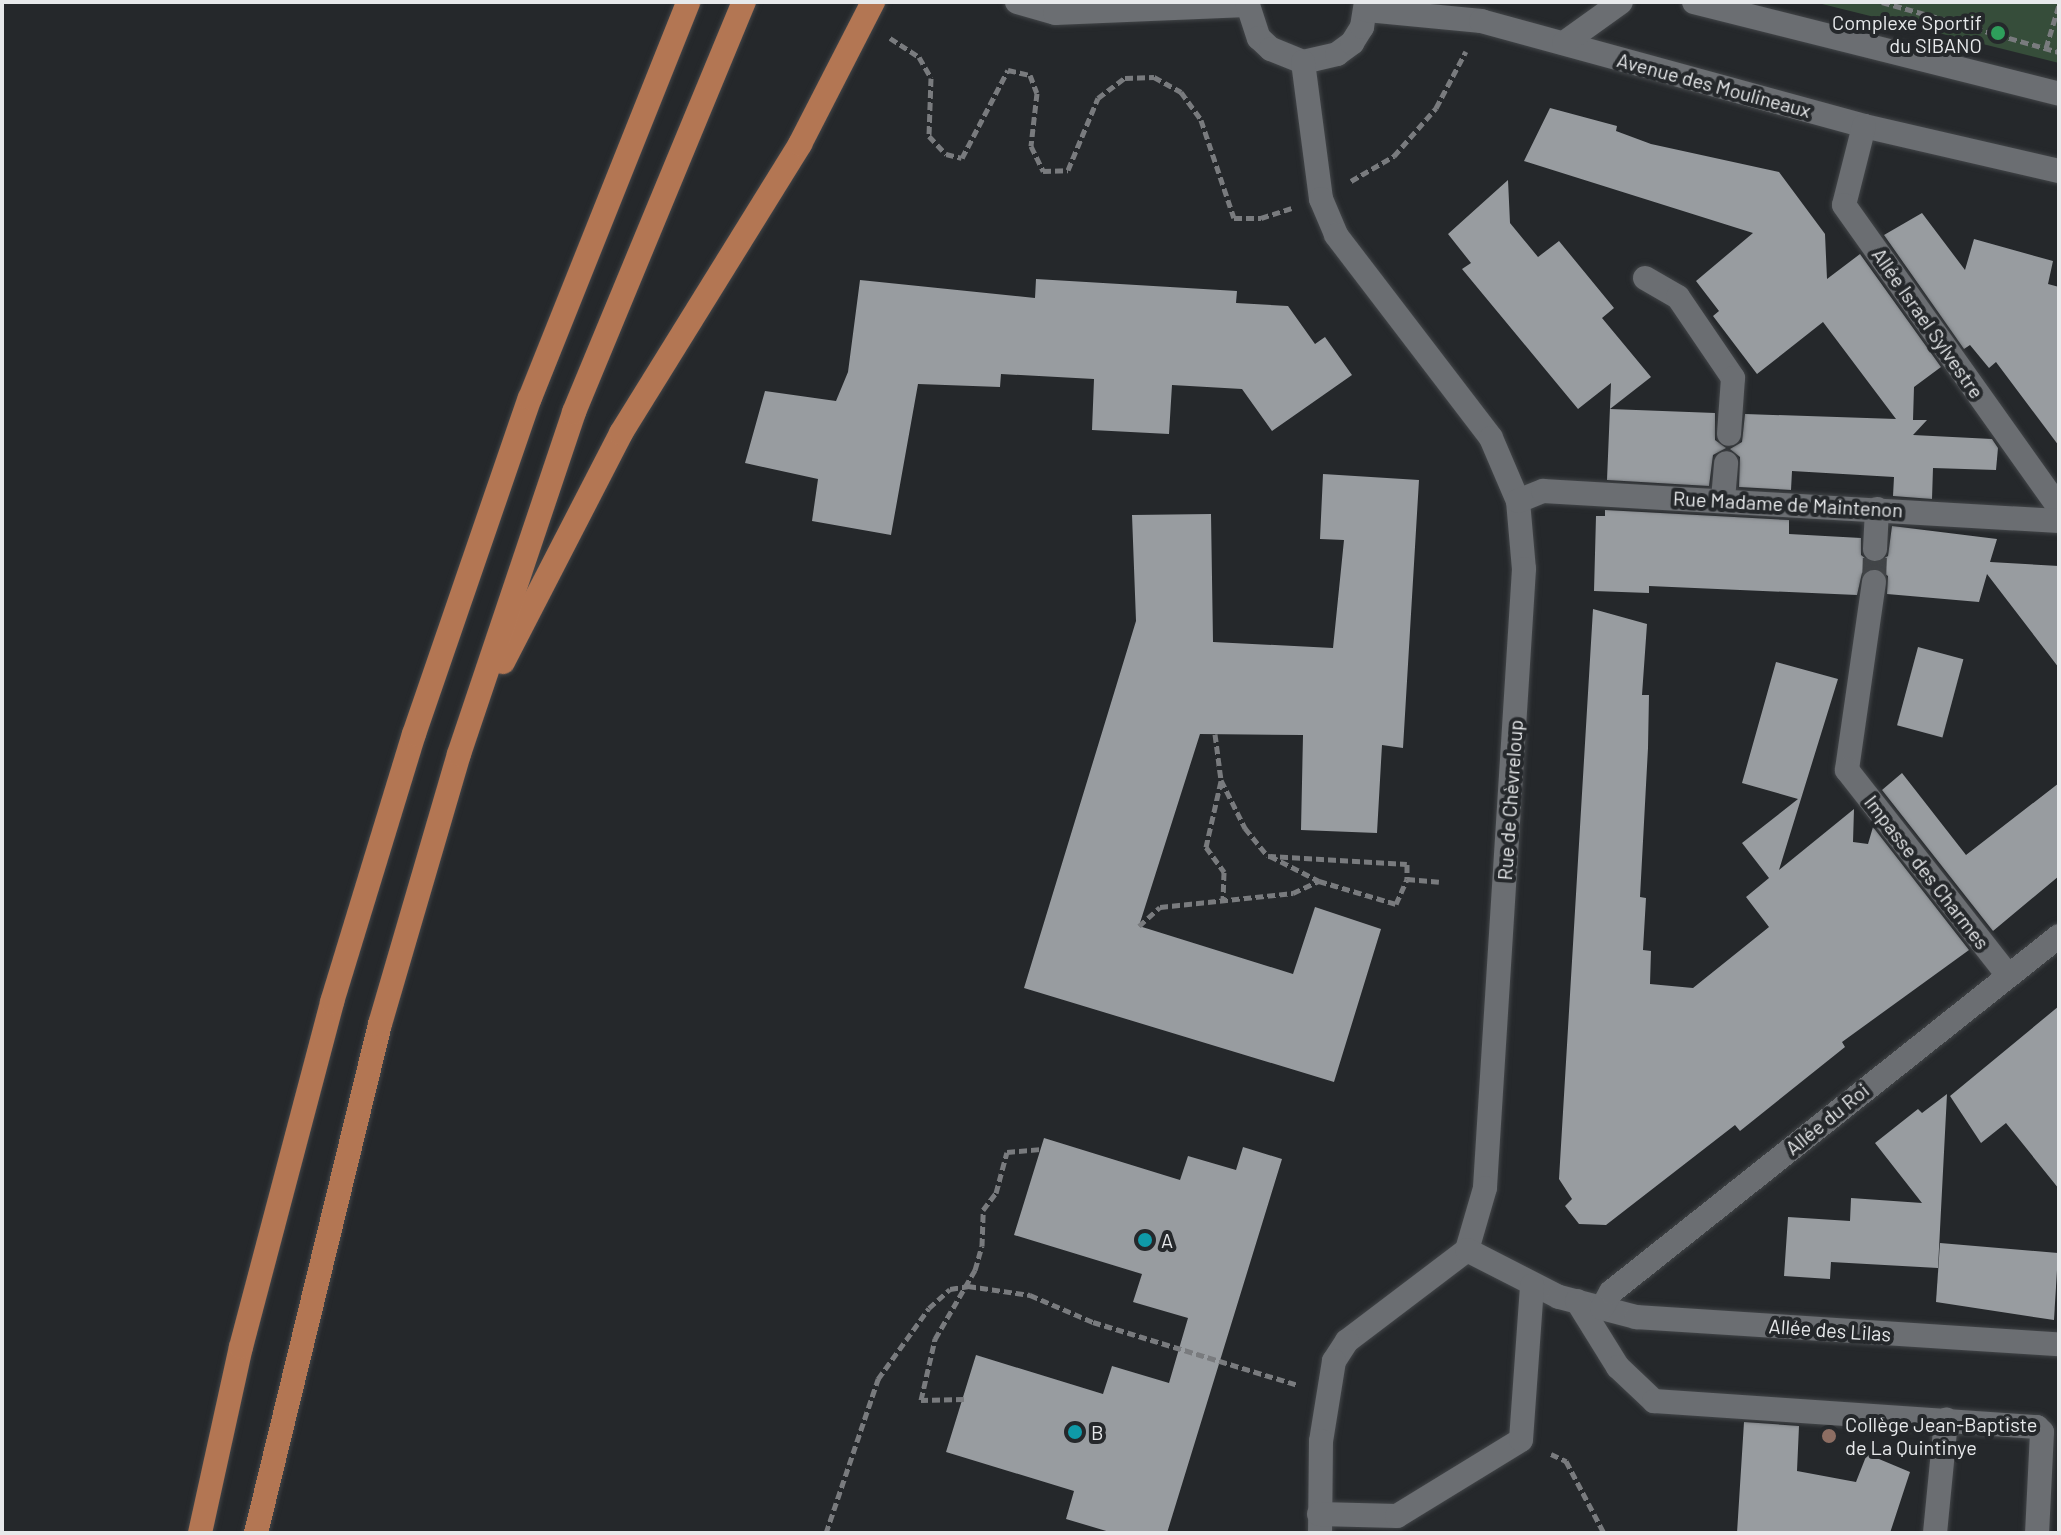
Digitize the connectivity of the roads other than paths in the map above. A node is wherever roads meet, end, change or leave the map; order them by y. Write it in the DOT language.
graph roads {
  1 [pos="688,2"];
  2 [pos="744,2"];
  3 [pos="873,2"];
  4 [pos="1017,2"];
  5 [pos="1621,2"];
  6 [pos="1694,2"];
  7 [pos="1247,4"];
  8 [pos="1366,6"];
  9 [pos="1564,43"];
  10 [pos="1303,62"];
  11 [pos="2059,94"];
  12 [pos="1864,126"];
  13 [pos="2059,171"];
  14 [pos="1645,278"];
  15 [pos="1729,434"];
  16 [pos="1726,463"];
  17 [pos="1723,499"];
  18 [pos="1518,501"];
  19 [pos="2059,508"];
  20 [pos="1877,509"];
  21 [pos="2059,521"];
  22 [pos="1875,549"];
  23 [pos="1874,582"];
  24 [pos="469,728"];
  25 [pos="2059,936"];
  26 [pos="2008,975"];
  27 [pos="1467,1250"];
  28 [pos="1532,1285"];
  29 [pos="1577,1301"];
  30 [pos="1602,1308"];
  31 [pos="2059,1344"];
  32 [pos="1946,1420"];
  33 [pos="1320,1523"];
  34 [pos="200,1533"];
  35 [pos="256,1533"];
  36 [pos="1935,1533"];
  37 [pos="2037,1533"];
  1 -- 34 [label="main road"];
  2 -- 24 [label="main road"];
  3 -- 24 [label="main road"];
  4 -- 7 [label="street"];
  5 -- 9 [label="street"];
  6 -- 11 [label="street"];
  7 -- 10 [label="street"];
  8 -- 9 [label="street, Avenue des Moulineaux"];
  8 -- 10 [label="street"];
  9 -- 12 [label="street, Avenue des Moulineaux"];
  10 -- 18 [label="street, Rue de Chèvreloup"];
  12 -- 13 [label="street, Avenue des Moulineaux"];
  12 -- 19 [label="street, Allée Israel Sylvestre"];
  14 -- 15 [label="street"];
  16 -- 17 [label="street"];
  17 -- 18 [label="street, Rue Madame de Maintenon"];
  17 -- 20 [label="street, Rue Madame de Maintenon"];
  18 -- 27 [label="street, Rue de Chèvreloup"];
  20 -- 21 [label="street, Rue Madame de Maintenon"];
  20 -- 22 [label="street"];
  23 -- 26 [label="street, Impasse des Charmes"];
  24 -- 35 [label="main road"];
  25 -- 26 [label="street, Allée du Roi"];
  26 -- 30 [label="street, Allée du Roi"];
  27 -- 28 [label="street, Allée des Lilas"];
  27 -- 33 [label="street"];
  28 -- 29 [label="street, Allée des Lilas"];
  28 -- 33 [label="street"];
  29 -- 30 [label="street, Allée des Lilas"];
  29 -- 32 [label="street"];
  30 -- 31 [label="street, Allée des Lilas"];
  32 -- 36 [label="street"];
  32 -- 37 [label="street"];
}
